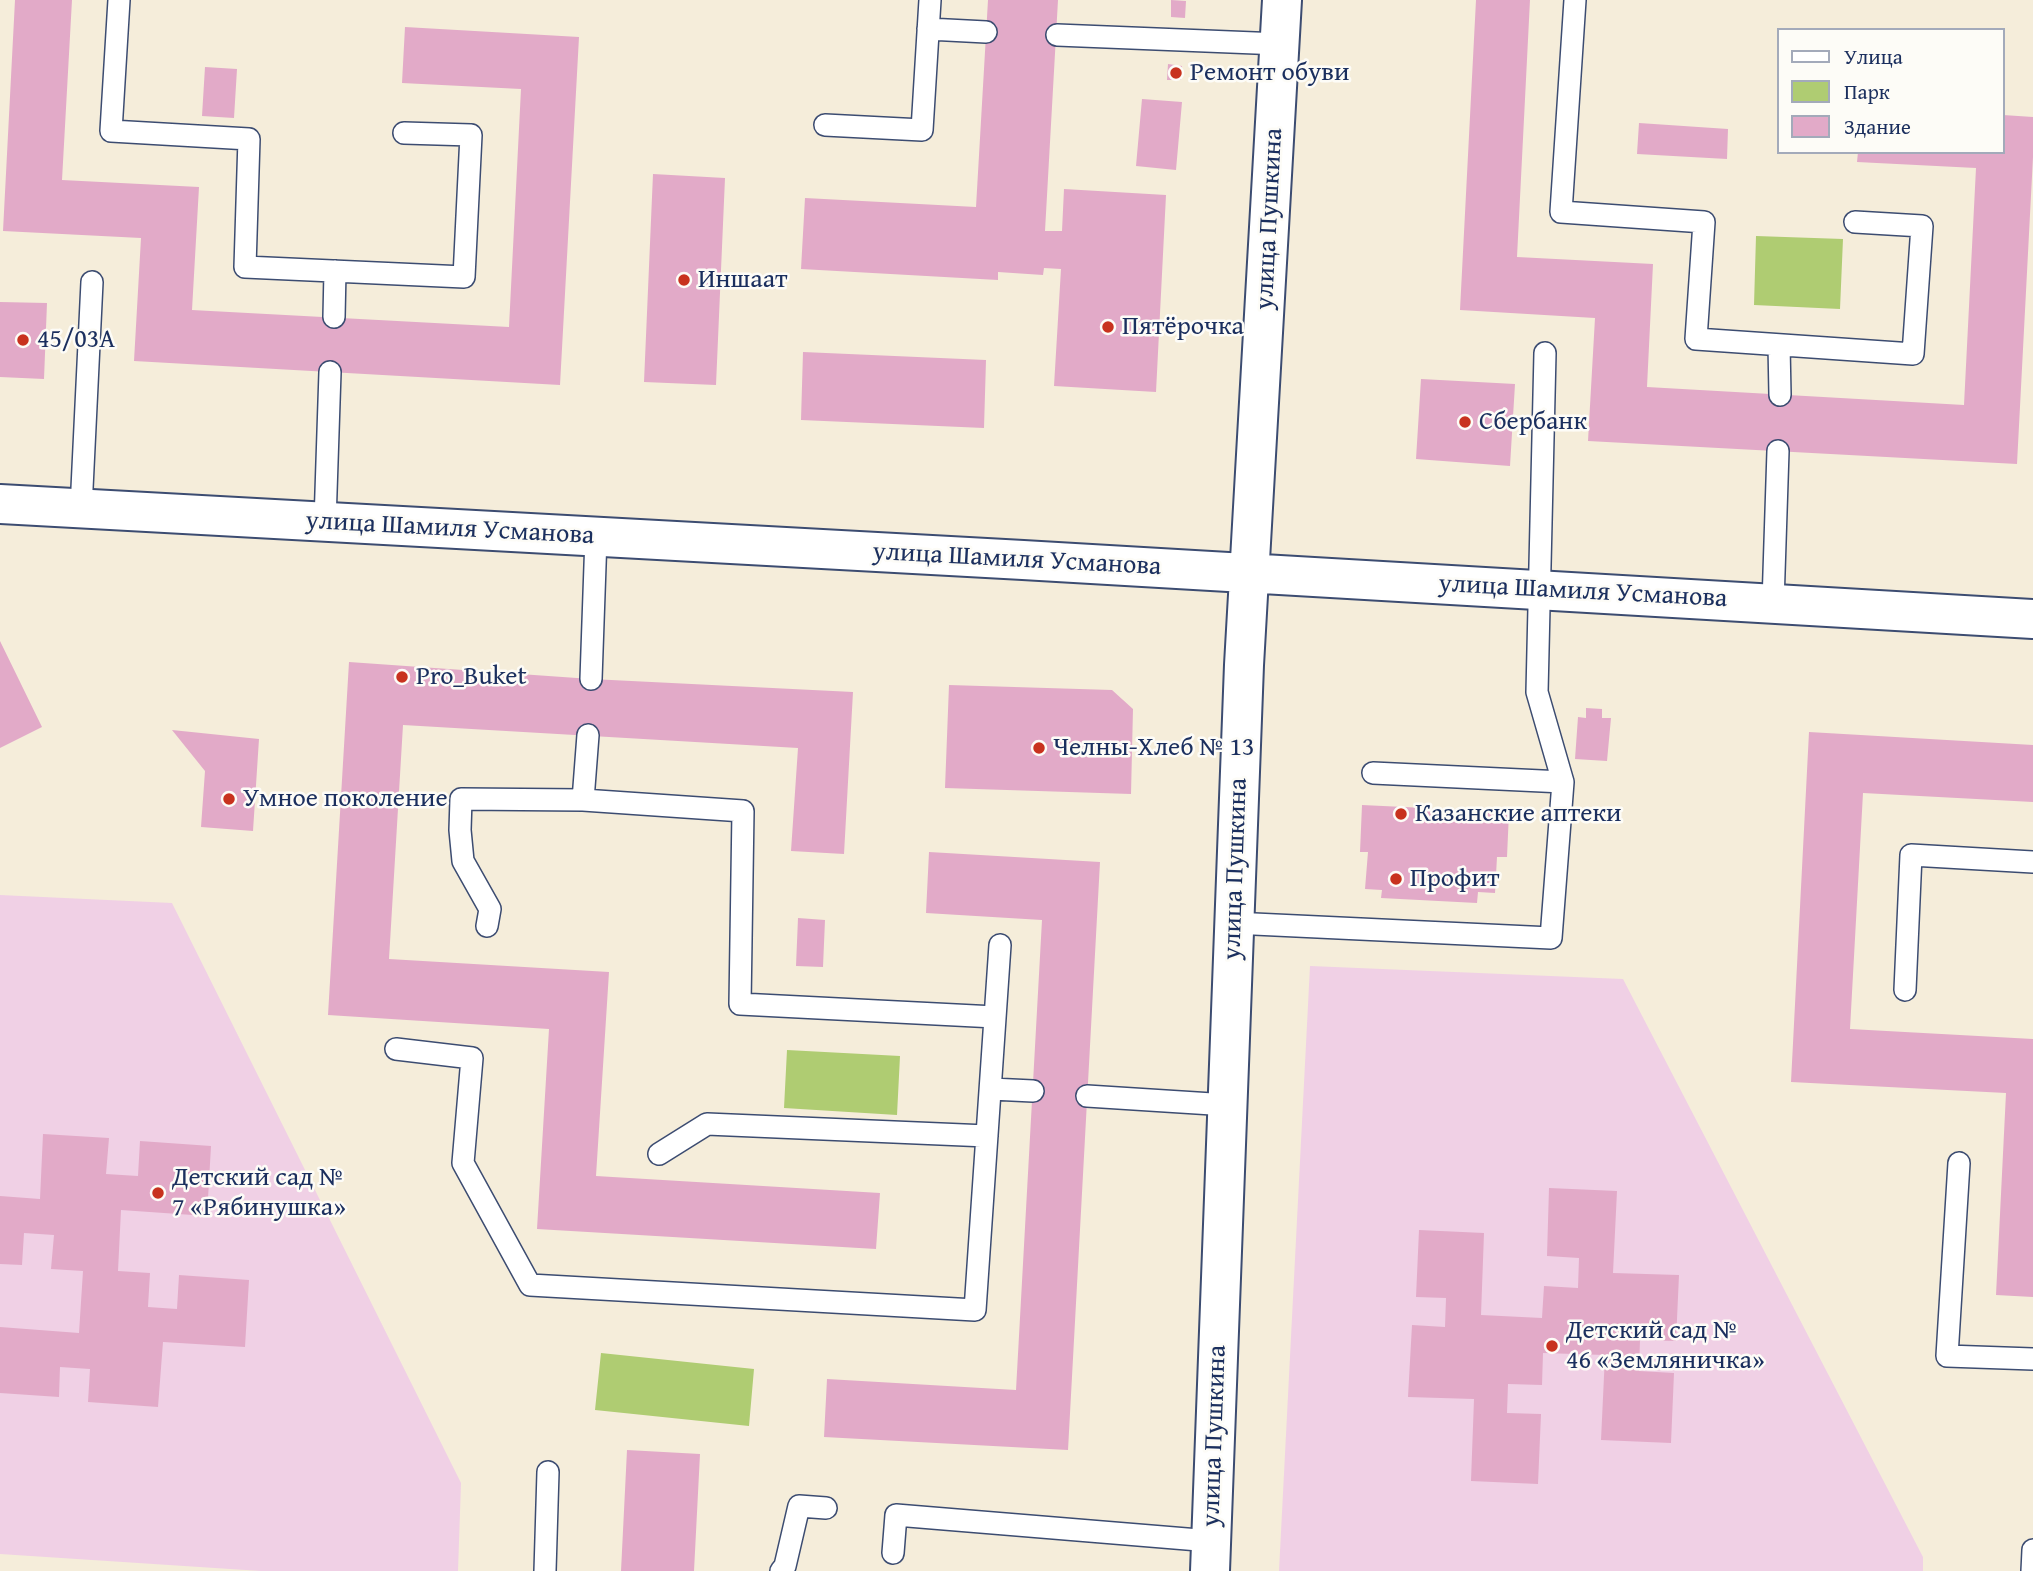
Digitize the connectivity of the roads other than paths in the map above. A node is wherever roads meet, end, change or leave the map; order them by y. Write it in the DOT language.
graph roads {
  1 [pos="118,0"];
  2 [pos="930,0"];
  3 [pos="1282,0"];
  4 [pos="1575,0"];
  5 [pos="928,29"];
  6 [pos="986,32"];
  7 [pos="1056,36"];
  8 [pos="1280,44"];
  9 [pos="825,125"];
  10 [pos="404,134"];
  11 [pos="1855,222"];
  12 [pos="335,271"];
  13 [pos="92,282"];
  14 [pos="334,317"];
  15 [pos="1779,345"];
  16 [pos="1545,354"];
  17 [pos="330,372"];
  18 [pos="1780,395"];
  19 [pos="1778,451"];
  20 [pos="0,504"];
  21 [pos="81,509"];
  22 [pos="325,522"];
  23 [pos="596,537"];
  24 [pos="1250,573"];
  25 [pos="1540,590"];
  26 [pos="1773,603"];
  27 [pos="2033,619"];
  28 [pos="591,678"];
  29 [pos="588,735"];
  30 [pos="1373,773"];
  31 [pos="1563,782"];
  32 [pos="583,800"];
  33 [pos="2033,862"];
  34 [pos="1233,923"];
  35 [pos="487,926"];
  36 [pos="1000,946"];
  37 [pos="1905,990"];
  38 [pos="995,1017"];
  39 [pos="396,1049"];
  40 [pos="990,1089"];
  41 [pos="1033,1091"];
  42 [pos="1087,1096"];
  43 [pos="1228,1105"];
  44 [pos="987,1136"];
  45 [pos="659,1154"];
  46 [pos="1959,1163"];
  47 [pos="2033,1359"];
  48 [pos="548,1472"];
  49 [pos="826,1508"];
  50 [pos="2033,1550"];
  51 [pos="893,1553"];
  52 [pos="1210,1556"];
  53 [pos="545,1571"];
  54 [pos="782,1571"];
  55 [pos="2032,1571"];
  1 -- 12 [label="lane"];
  2 -- 5 [label="lane"];
  3 -- 8 [label="street, улица Пушкина"];
  4 -- 15 [label="lane"];
  5 -- 6 [label="lane"];
  5 -- 9 [label="lane"];
  7 -- 8 [label="lane"];
  8 -- 24 [label="street, улица Пушкина"];
  10 -- 12 [label="lane"];
  11 -- 15 [label="lane"];
  12 -- 14 [label="lane"];
  13 -- 21 [label="lane"];
  15 -- 18 [label="lane"];
  16 -- 25 [label="lane"];
  17 -- 22 [label="lane"];
  19 -- 26 [label="lane"];
  20 -- 21 [label="street, улица Шамиля Усманова"];
  21 -- 22 [label="street, улица Шамиля Усманова"];
  22 -- 23 [label="street, улица Шамиля Усманова"];
  23 -- 24 [label="street, улица Шамиля Усманова"];
  23 -- 28 [label="lane"];
  24 -- 25 [label="street, улица Шамиля Усманова"];
  24 -- 34 [label="street, улица Пушкина"];
  25 -- 26 [label="street, улица Шамиля Усманова"];
  25 -- 31 [label="lane"];
  26 -- 27 [label="street, улица Шамиля Усманова"];
  29 -- 32 [label="lane"];
  30 -- 31 [label="lane"];
  31 -- 34 [label="lane"];
  32 -- 35 [label="lane"];
  32 -- 38 [label="lane"];
  33 -- 37 [label="lane"];
  34 -- 43 [label="street, улица Пушкина"];
  36 -- 38 [label="lane"];
  38 -- 40 [label="lane"];
  39 -- 44 [label="lane"];
  40 -- 41 [label="lane"];
  40 -- 44 [label="lane"];
  42 -- 43 [label="lane"];
  43 -- 52 [label="street, улица Пушкина"];
  44 -- 45 [label="lane"];
  46 -- 47 [label="lane"];
  48 -- 53 [label="lane"];
  49 -- 54 [label="lane"];
  50 -- 55 [label="lane"];
  51 -- 52 [label="lane"];
}
